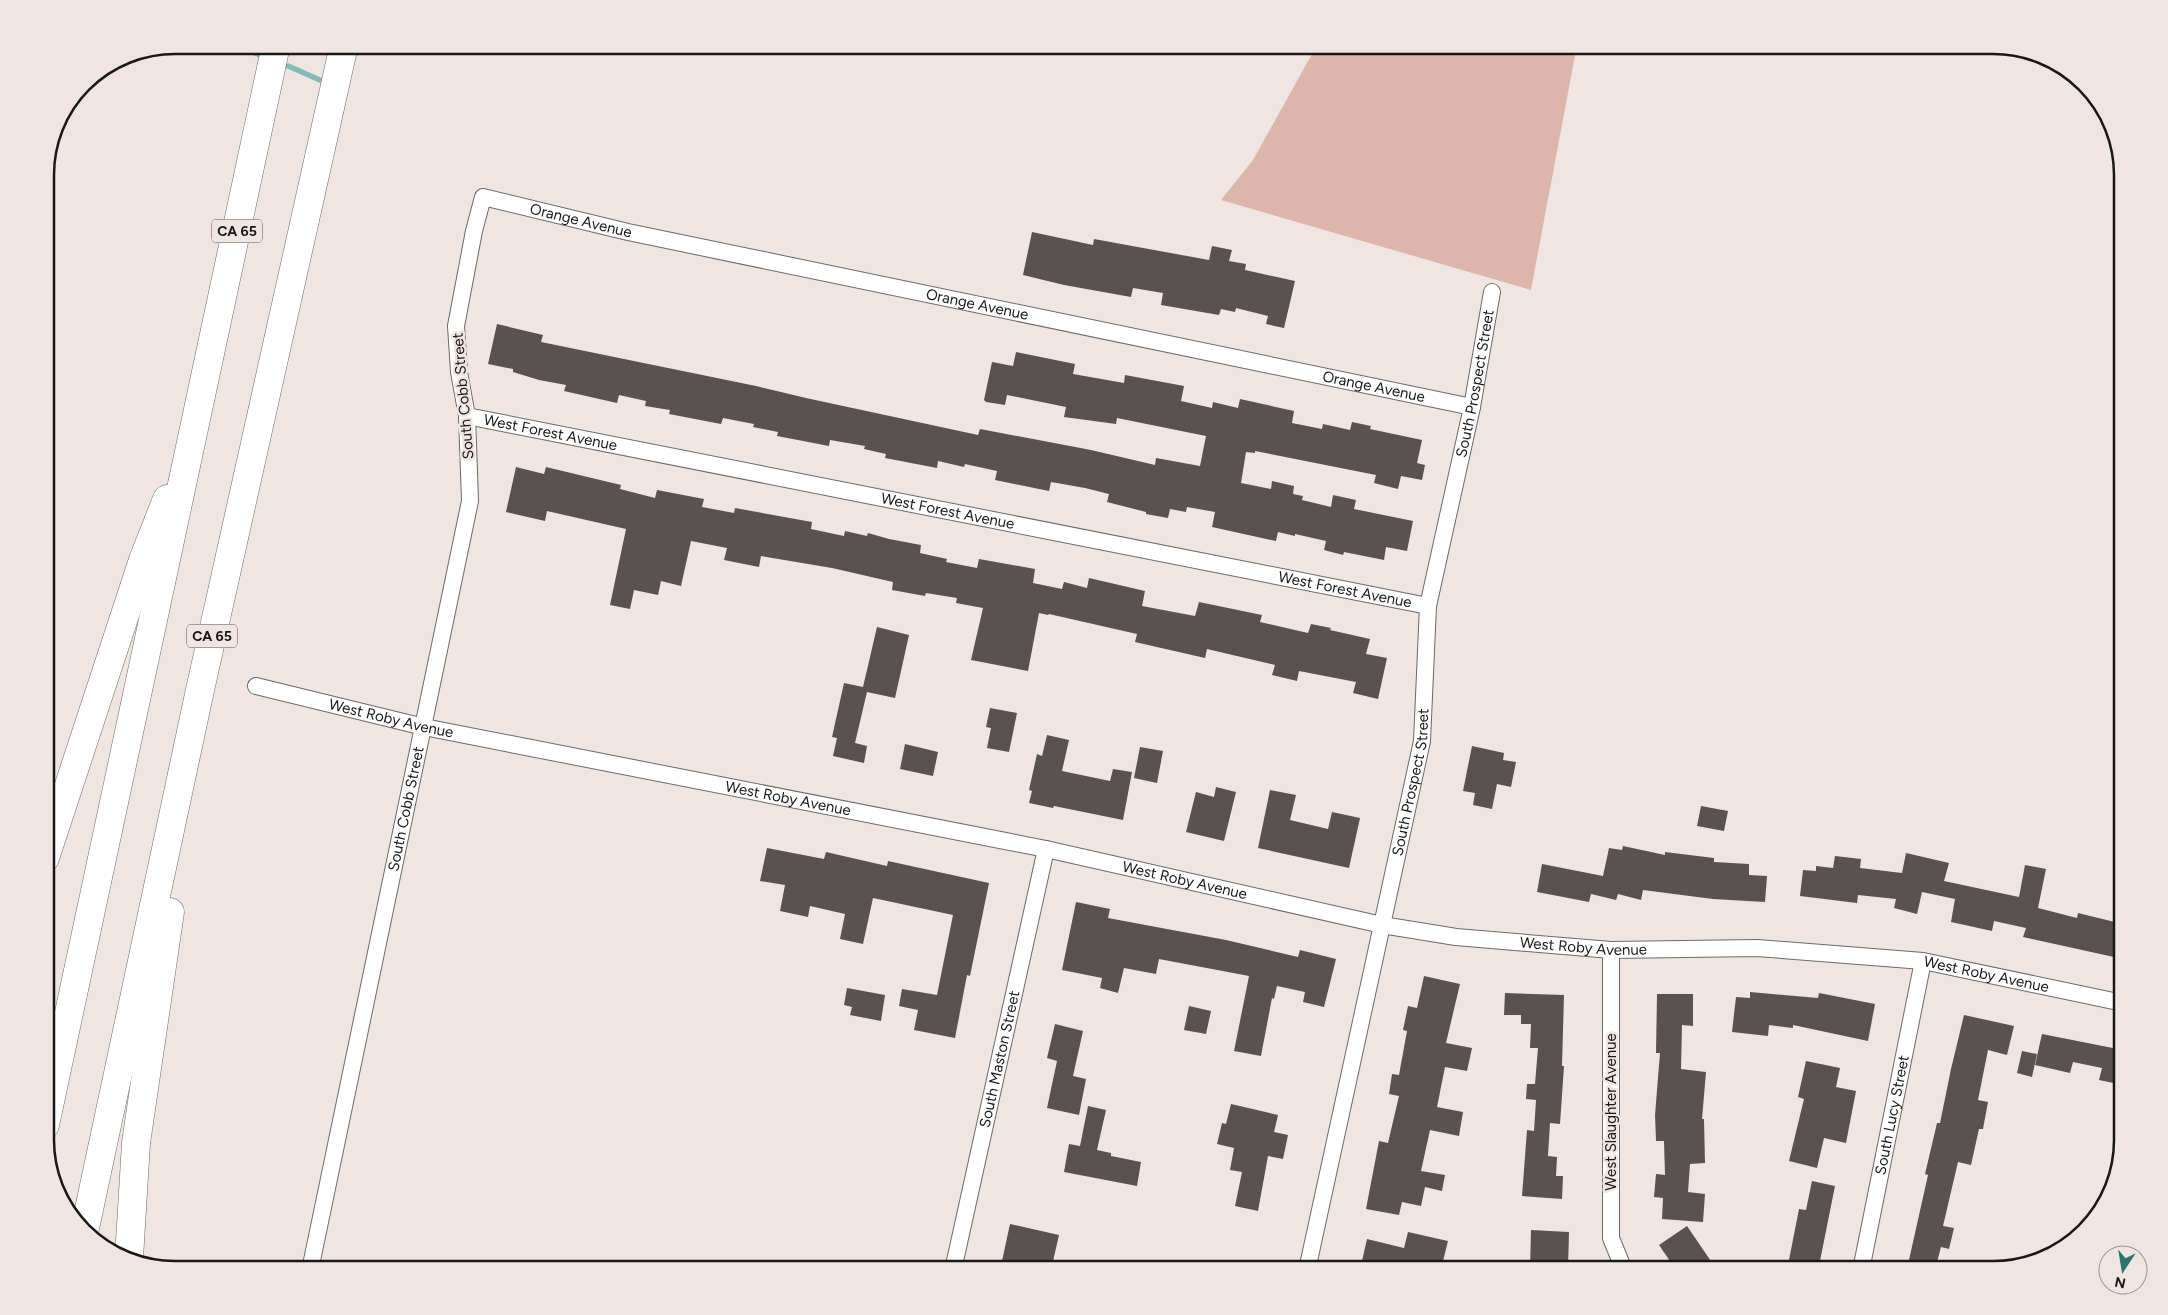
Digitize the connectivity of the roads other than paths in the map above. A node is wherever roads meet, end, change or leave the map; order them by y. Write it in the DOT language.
graph roads {
  1 [pos="274,54"];
  2 [pos="342,54"];
  3 [pos="483,197"];
  4 [pos="1492,292"];
  5 [pos="1472,407"];
  6 [pos="467,416"];
  7 [pos="198,418"];
  8 [pos="1428,606"];
  9 [pos="256,686"];
  10 [pos="200,690"];
  11 [pos="424,728"];
  12 [pos="54,831"];
  13 [pos="1046,849"];
  14 [pos="1382,925"];
  15 [pos="1611,950"];
  16 [pos="1923,961"];
  17 [pos="2114,1001"];
  18 [pos="54,1083"];
  19 [pos="86,1223"];
  20 [pos="129,1252"];
  21 [pos="312,1261"];
  22 [pos="955,1261"];
  23 [pos="1310,1261"];
  24 [pos="1620,1261"];
  25 [pos="1863,1261"];
  1 -- 7 [label="highway, CA 65"];
  2 -- 10 [label="highway, CA 65"];
  3 -- 5 [label="street, Orange Avenue"];
  3 -- 6 [label="street, South Cobb Street"];
  4 -- 5 [label="street, South Prospect Street"];
  5 -- 8 [label="street, South Prospect Street"];
  6 -- 8 [label="street, West Forest Avenue"];
  6 -- 11 [label="street, South Cobb Street"];
  7 -- 12 [label="highway"];
  7 -- 18 [label="highway, CA 65"];
  8 -- 14 [label="street, South Prospect Street"];
  9 -- 11 [label="street, West Roby Avenue"];
  10 -- 19 [label="highway, CA 65"];
  10 -- 20 [label="highway"];
  11 -- 13 [label="street, West Roby Avenue"];
  11 -- 21 [label="street, South Cobb Street"];
  13 -- 14 [label="street, West Roby Avenue"];
  13 -- 22 [label="street, South Maston Street"];
  14 -- 15 [label="street, West Roby Avenue"];
  14 -- 23 [label="street, South Prospect Street"];
  15 -- 16 [label="street, West Roby Avenue"];
  15 -- 24 [label="street, West Slaughter Avenue"];
  16 -- 17 [label="street, West Roby Avenue"];
  16 -- 25 [label="street, South Lucy Street"];
}
